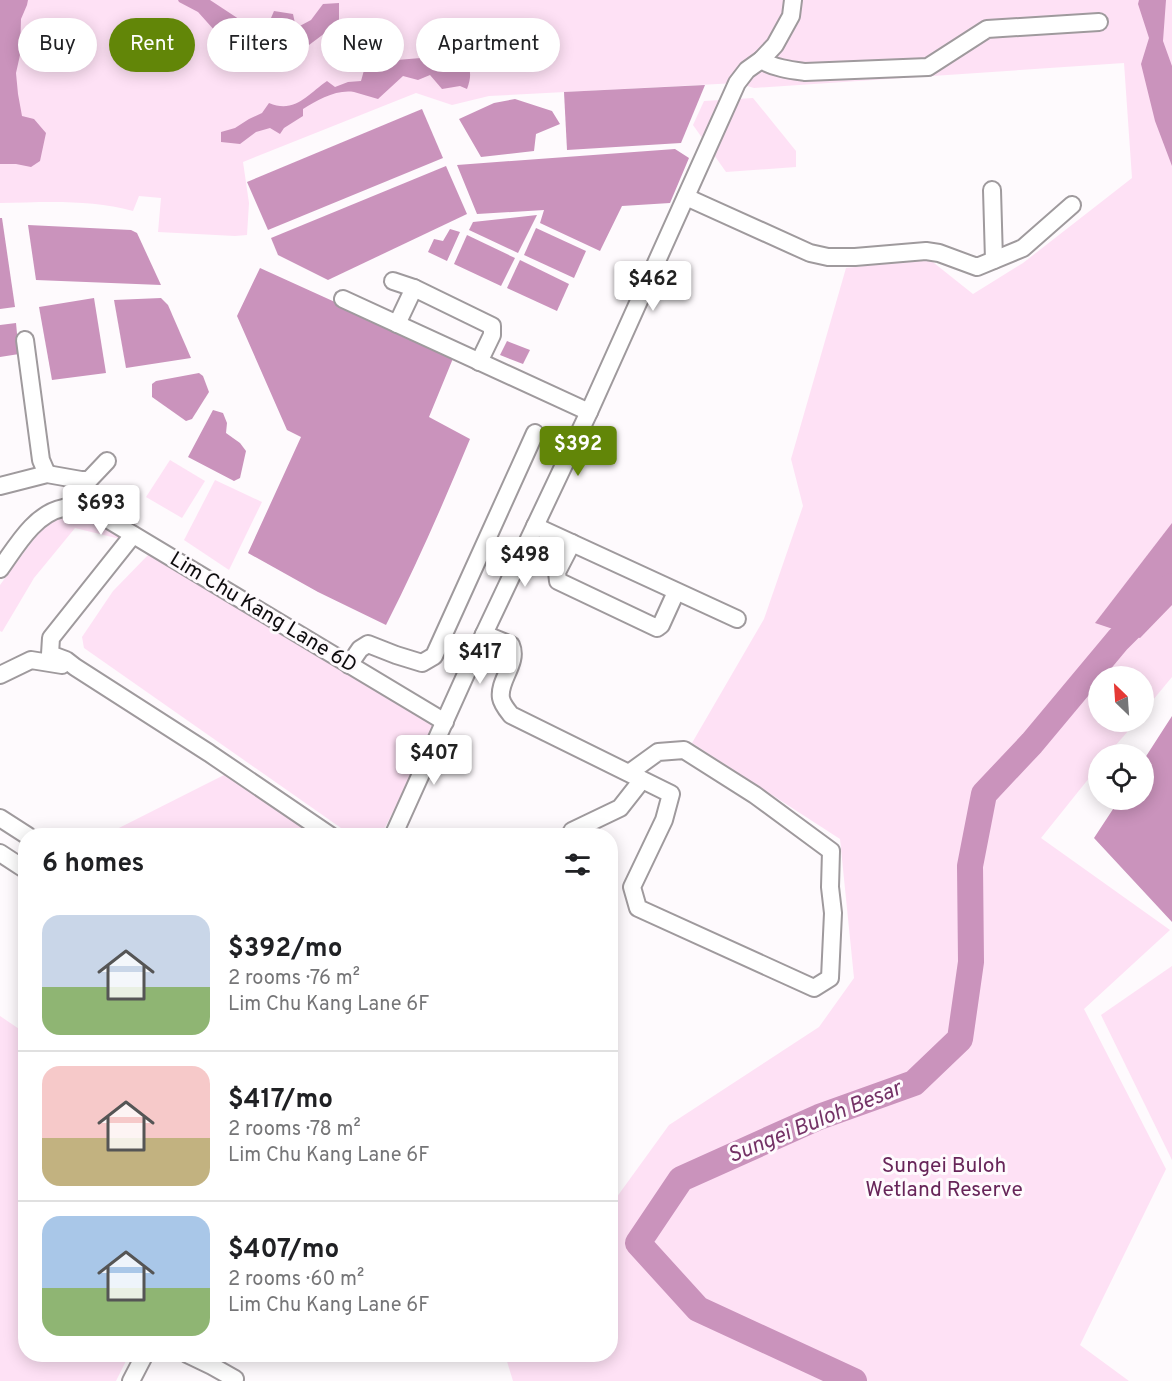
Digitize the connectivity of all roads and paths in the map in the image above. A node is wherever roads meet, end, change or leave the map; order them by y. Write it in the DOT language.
graph roads {
  1 [pos="793,0"];
  2 [pos="1100,22"];
  3 [pos="761,60"];
  4 [pos="992,190"];
  5 [pos="686,197"];
  6 [pos="1072,205"];
  7 [pos="994,260"];
  8 [pos="393,281"];
  9 [pos="414,288"];
  10 [pos="343,299"];
  11 [pos="397,324"];
  12 [pos="25,340"];
  13 [pos="479,362"];
  14 [pos="589,412"];
  15 [pos="535,433"];
  16 [pos="107,461"];
  17 [pos="47,474"];
  18 [pos="81,480"];
  19 [pos="0,486"];
  20 [pos="87,507"];
  21 [pos="535,526"];
  22 [pos="133,535"];
  23 [pos="572,543"];
  24 [pos="0,569"];
  25 [pos="676,591"];
  26 [pos="737,619"];
  27 [pos="484,634"];
  28 [pos="349,665"];
  29 [pos="75,667"];
  30 [pos="0,675"];
  31 [pos="445,722"];
  32 [pos="636,777"];
  33 [pos="0,818"];
  34 [pos="319,828"];
  35 [pos="397,828"];
  36 [pos="578,828"];
  37 [pos="18,830"];
  38 [pos="0,853"];
  39 [pos="18,865"];
  40 [pos="141,1362"];
  41 [pos="217,1362"];
  42 [pos="235,1379"];
  43 [pos="131,1381"];
  1 -- 3 [label="street"];
  2 -- 3 [label="street"];
  3 -- 5 [label="street"];
  4 -- 7 [label="street"];
  5 -- 7 [label="street"];
  5 -- 14 [label="street"];
  6 -- 7 [label="street"];
  8 -- 9 [label="street"];
  9 -- 11 [label="street"];
  9 -- 13 [label="street"];
  10 -- 11 [label="street"];
  11 -- 13 [label="street"];
  12 -- 17 [label="street"];
  13 -- 14 [label="street"];
  14 -- 21 [label="street"];
  15 -- 28 [label="street"];
  16 -- 18 [label="street"];
  17 -- 18 [label="street"];
  17 -- 19 [label="street"];
  18 -- 20 [label="street"];
  20 -- 22 [label="street, Lim Chu Kang Lane 6D"];
  20 -- 24 [label="street"];
  21 -- 23 [label="street"];
  21 -- 27 [label="street"];
  22 -- 28 [label="street, Lim Chu Kang Lane 6D"];
  22 -- 29 [label="street"];
  23 -- 25 [label="street"];
  23 -- 25 [label="street"];
  25 -- 26 [label="street"];
  27 -- 31 [label="street"];
  27 -- 32 [label="street"];
  28 -- 31 [label="street, Lim Chu Kang Lane 6D"];
  29 -- 30 [label="street"];
  29 -- 34 [label="street"];
  31 -- 35 [label="street"];
  32 -- 32 [label="street"];
  32 -- 36 [label="street"];
  33 -- 37 [label="street"];
  38 -- 39 [label="street"];
  40 -- 43 [label="street"];
  41 -- 42 [label="street"];
}
